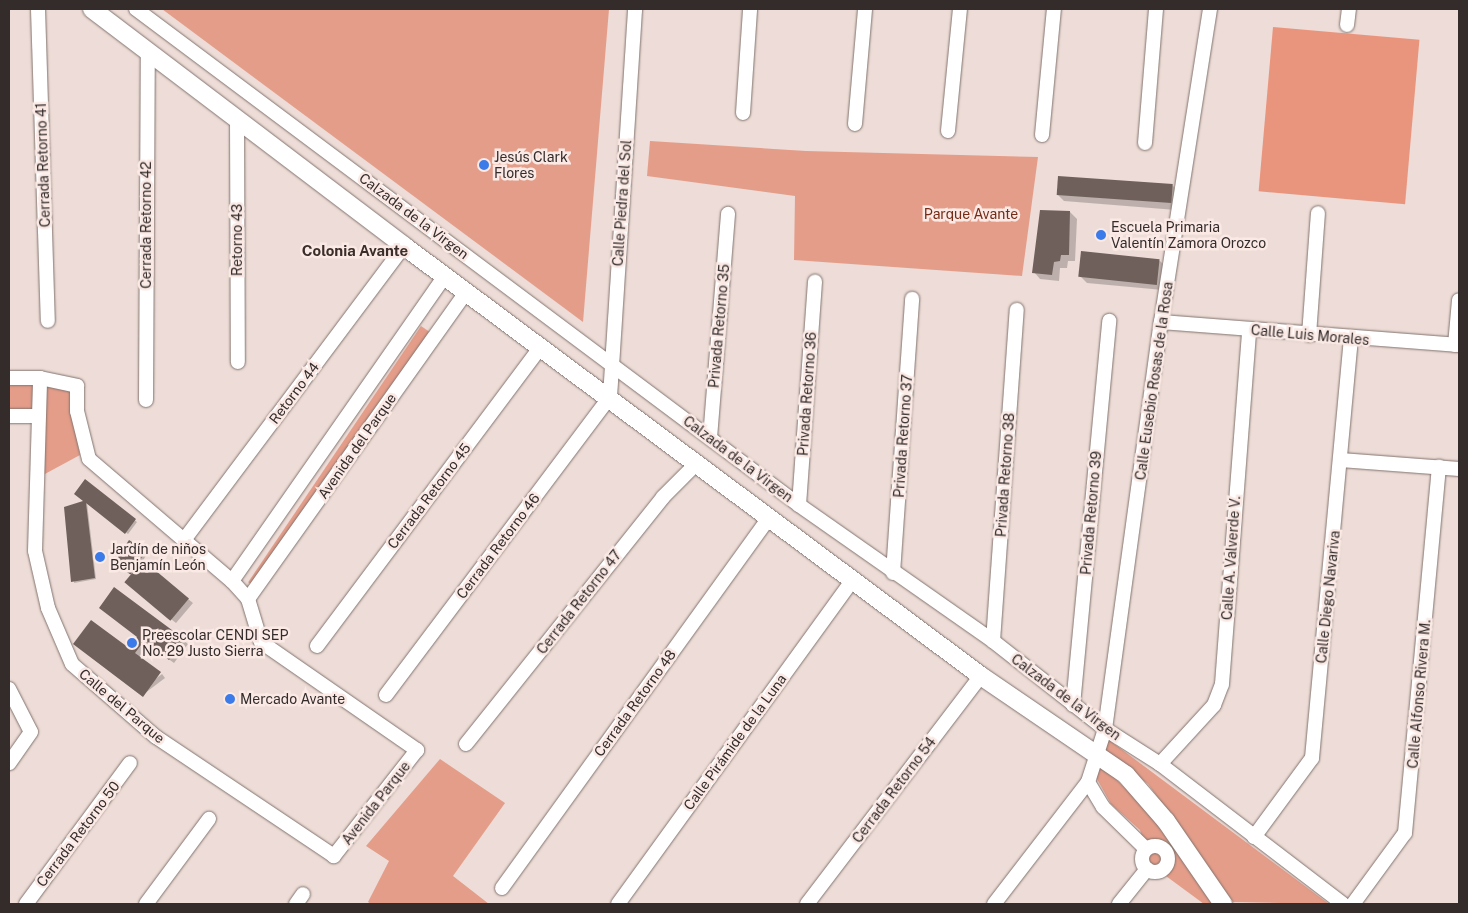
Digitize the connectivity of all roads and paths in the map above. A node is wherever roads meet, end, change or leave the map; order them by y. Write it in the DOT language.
graph roads {
  1 [pos="38,9"];
  2 [pos="92,9"];
  3 [pos="136,9"];
  4 [pos="635,9"];
  5 [pos="750,9"];
  6 [pos="866,9"];
  7 [pos="960,9"];
  8 [pos="1054,9"];
  9 [pos="1156,9"];
  10 [pos="1210,9"];
  11 [pos="1349,9"];
  12 [pos="1347,25"];
  13 [pos="148,50"];
  14 [pos="743,113"];
  15 [pos="237,118"];
  16 [pos="855,124"];
  17 [pos="948,131"];
  18 [pos="1042,134"];
  19 [pos="1145,143"];
  20 [pos="1318,213"];
  21 [pos="728,214"];
  22 [pos="404,246"];
  23 [pos="445,276"];
  24 [pos="815,282"];
  25 [pos="466,292"];
  26 [pos="912,300"];
  27 [pos="1459,300"];
  28 [pos="1017,310"];
  29 [pos="48,321"];
  30 [pos="1109,321"];
  31 [pos="1161,322"];
  32 [pos="1249,330"];
  33 [pos="1309,335"];
  34 [pos="1351,338"];
  35 [pos="1457,345"];
  36 [pos="541,347"];
  37 [pos="238,362"];
  38 [pos="612,362"];
  39 [pos="9,378"];
  40 [pos="40,378"];
  41 [pos="610,397"];
  42 [pos="146,400"];
  43 [pos="9,416"];
  44 [pos="38,416"];
  45 [pos="710,438"];
  46 [pos="1341,460"];
  47 [pos="697,464"];
  48 [pos="1439,467"];
  49 [pos="1459,469"];
  50 [pos="799,506"];
  51 [pos="768,518"];
  52 [pos="184,540"];
  53 [pos="893,573"];
  54 [pos="232,581"];
  55 [pos="852,581"];
  56 [pos="248,599"];
  57 [pos="993,641"];
  58 [pos="317,646"];
  59 [pos="981,676"];
  60 [pos="9,689"];
  61 [pos="386,695"];
  62 [pos="1073,704"];
  63 [pos="1106,729"];
  64 [pos="466,744"];
  65 [pos="1096,753"];
  66 [pos="9,763"];
  67 [pos="130,763"];
  68 [pos="1160,764"];
  69 [pos="1088,782"];
  70 [pos="209,819"];
  71 [pos="1254,837"];
  72 [pos="1146,849"];
  73 [pos="334,856"];
  74 [pos="1147,869"];
  75 [pos="502,888"];
  76 [pos="26,904"];
  77 [pos="146,904"];
  78 [pos="618,904"];
  79 [pos="807,904"];
  80 [pos="994,904"];
  81 [pos="1119,904"];
  82 [pos="1223,904"];
  83 [pos="1343,904"];
  84 [pos="1353,904"];
  1 -- 29 [label="street, Cerrada Retorno 41"];
  2 -- 13 [label="main road, Calzada de la Virgen"];
  3 -- 38 [label="street, Calzada de la Virgen"];
  4 -- 38 [label="street, Calle Piedra del Sol"];
  5 -- 14 [label="street"];
  6 -- 16 [label="street"];
  7 -- 17 [label="street"];
  8 -- 18 [label="street"];
  9 -- 19 [label="street"];
  10 -- 31 [label="street, Calle Eusebio Rosas de la Rosa"];
  11 -- 12 [label="street"];
  13 -- 15 [label="main road, Calzada de la Virgen"];
  13 -- 42 [label="street, Cerrada Retorno 42"];
  15 -- 22 [label="main road, Calzada de la Virgen"];
  15 -- 37 [label="street, Retorno 43"];
  20 -- 33 [label="street"];
  21 -- 45 [label="street, Privada Retorno 35"];
  22 -- 23 [label="main road, Calzada de la Virgen"];
  22 -- 52 [label="street, Retorno 44"];
  23 -- 25 [label="main road, Calzada de la Virgen"];
  23 -- 54 [label="street, Avenida del Parque"];
  24 -- 50 [label="street, Privada Retorno 36"];
  25 -- 36 [label="main road, Calzada de la Virgen"];
  25 -- 56 [label="street, Avenida del Parque"];
  26 -- 53 [label="street, Privada Retorno 37"];
  27 -- 35 [label="street"];
  28 -- 57 [label="street, Privada Retorno 38"];
  30 -- 62 [label="street, Privada Retorno 39"];
  31 -- 32 [label="street, Calle Luis Morales"];
  31 -- 63 [label="street, Calle Eusebio Rosas de la Rosa"];
  32 -- 33 [label="street, Calle Luis Morales"];
  32 -- 68 [label="street, Calle A. Valverde V."];
  33 -- 34 [label="street, Calle Luis Morales"];
  34 -- 35 [label="street, Calle Luis Morales"];
  34 -- 46 [label="street, Calle Diego Navariva"];
  36 -- 41 [label="main road, Calzada de la Virgen"];
  36 -- 58 [label="street, Cerrada Retorno 45"];
  38 -- 41 [label="street, Calle Piedra del Sol"];
  38 -- 45 [label="street, Calzada de la Virgen"];
  39 -- 40 [label="street"];
  40 -- 44 [label="street, Calle del Parque"];
  40 -- 52 [label="street"];
  41 -- 47 [label="main road, Calzada de la Virgen"];
  41 -- 61 [label="street, Cerrada Retorno 46"];
  43 -- 44 [label="street"];
  44 -- 73 [label="street, Calle del Parque"];
  45 -- 50 [label="street, Calzada de la Virgen"];
  46 -- 48 [label="street"];
  46 -- 71 [label="street, Calle Diego Navariva"];
  47 -- 51 [label="main road, Calzada de la Virgen"];
  47 -- 64 [label="street, Cerrada Retorno 47"];
  48 -- 49 [label="street"];
  48 -- 84 [label="street, Calle Alfonso Rivera M."];
  50 -- 53 [label="street, Calzada de la Virgen"];
  51 -- 55 [label="main road, Calzada de la Virgen"];
  51 -- 75 [label="street, Cerrada Retorno 48"];
  52 -- 54 [label="street"];
  53 -- 57 [label="street, Calzada de la Virgen"];
  54 -- 56 [label="street"];
  55 -- 59 [label="main road, Calzada de la Virgen"];
  55 -- 78 [label="street, Calle Pirámide de la Luna"];
  56 -- 73 [label="street, Avenida Parque"];
  57 -- 62 [label="street, Calzada de la Virgen"];
  59 -- 65 [label="main road, Calzada de la Virgen"];
  59 -- 79 [label="street, Cerrada Retorno 54"];
  60 -- 66 [label="street"];
  62 -- 63 [label="street, Calzada de la Virgen"];
  63 -- 65 [label="street, Calle Eusebio Rosas de la Rosa"];
  63 -- 68 [label="street, Calzada de la Virgen"];
  65 -- 69 [label="street, Calle Eusebio Rosas de la Rosa"];
  65 -- 82 [label="main road, Calzada de la Virgen"];
  67 -- 76 [label="street, Cerrada Retorno 50"];
  68 -- 71 [label="street, Calzada de la Virgen"];
  69 -- 72 [label="street"];
  69 -- 80 [label="street"];
  70 -- 77 [label="street"];
  71 -- 83 [label="street, Calzada de la Virgen"];
  72 -- 74 [label="street"];
  72 -- 74 [label="street"];
  74 -- 81 [label="street"];
}
